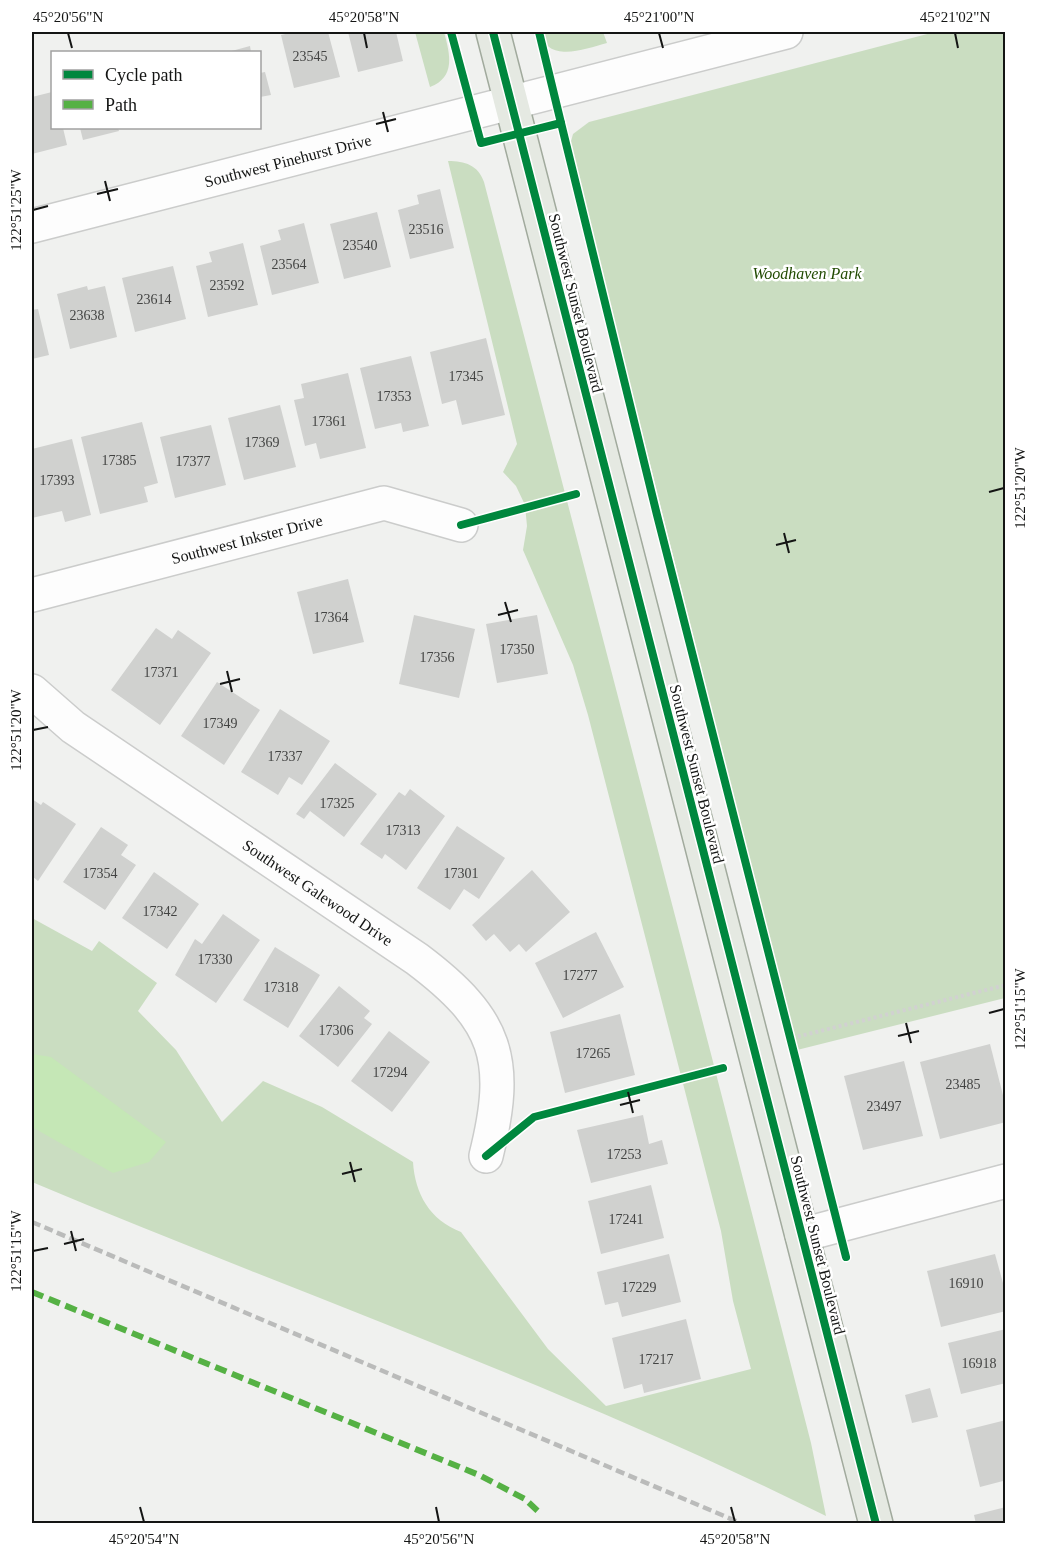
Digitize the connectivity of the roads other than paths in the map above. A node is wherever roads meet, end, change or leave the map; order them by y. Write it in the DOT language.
graph roads {
  1 [pos="493,32"];
  2 [pos="780,32"];
  3 [pos="511,104"];
  4 [pos="32,226"];
  5 [pos="461,525"];
  6 [pos="32,595"];
  7 [pos="32,691"];
  8 [pos="486,1156"];
  9 [pos="1005,1181"];
  10 [pos="802,1235"];
  11 [pos="876,1524"];
  1 -- 3 [label="main road, Southwest Sunset Boulevard"];
  2 -- 3 [label="street, Southwest Pinehurst Drive"];
  3 -- 4 [label="street, Southwest Pinehurst Drive"];
  3 -- 10 [label="main road, Southwest Sunset Boulevard"];
  5 -- 6 [label="street, Southwest Inkster Drive"];
  7 -- 8 [label="street, Southwest Galewood Drive"];
  9 -- 10 [label="street"];
  10 -- 11 [label="main road, Southwest Sunset Boulevard"];
}
